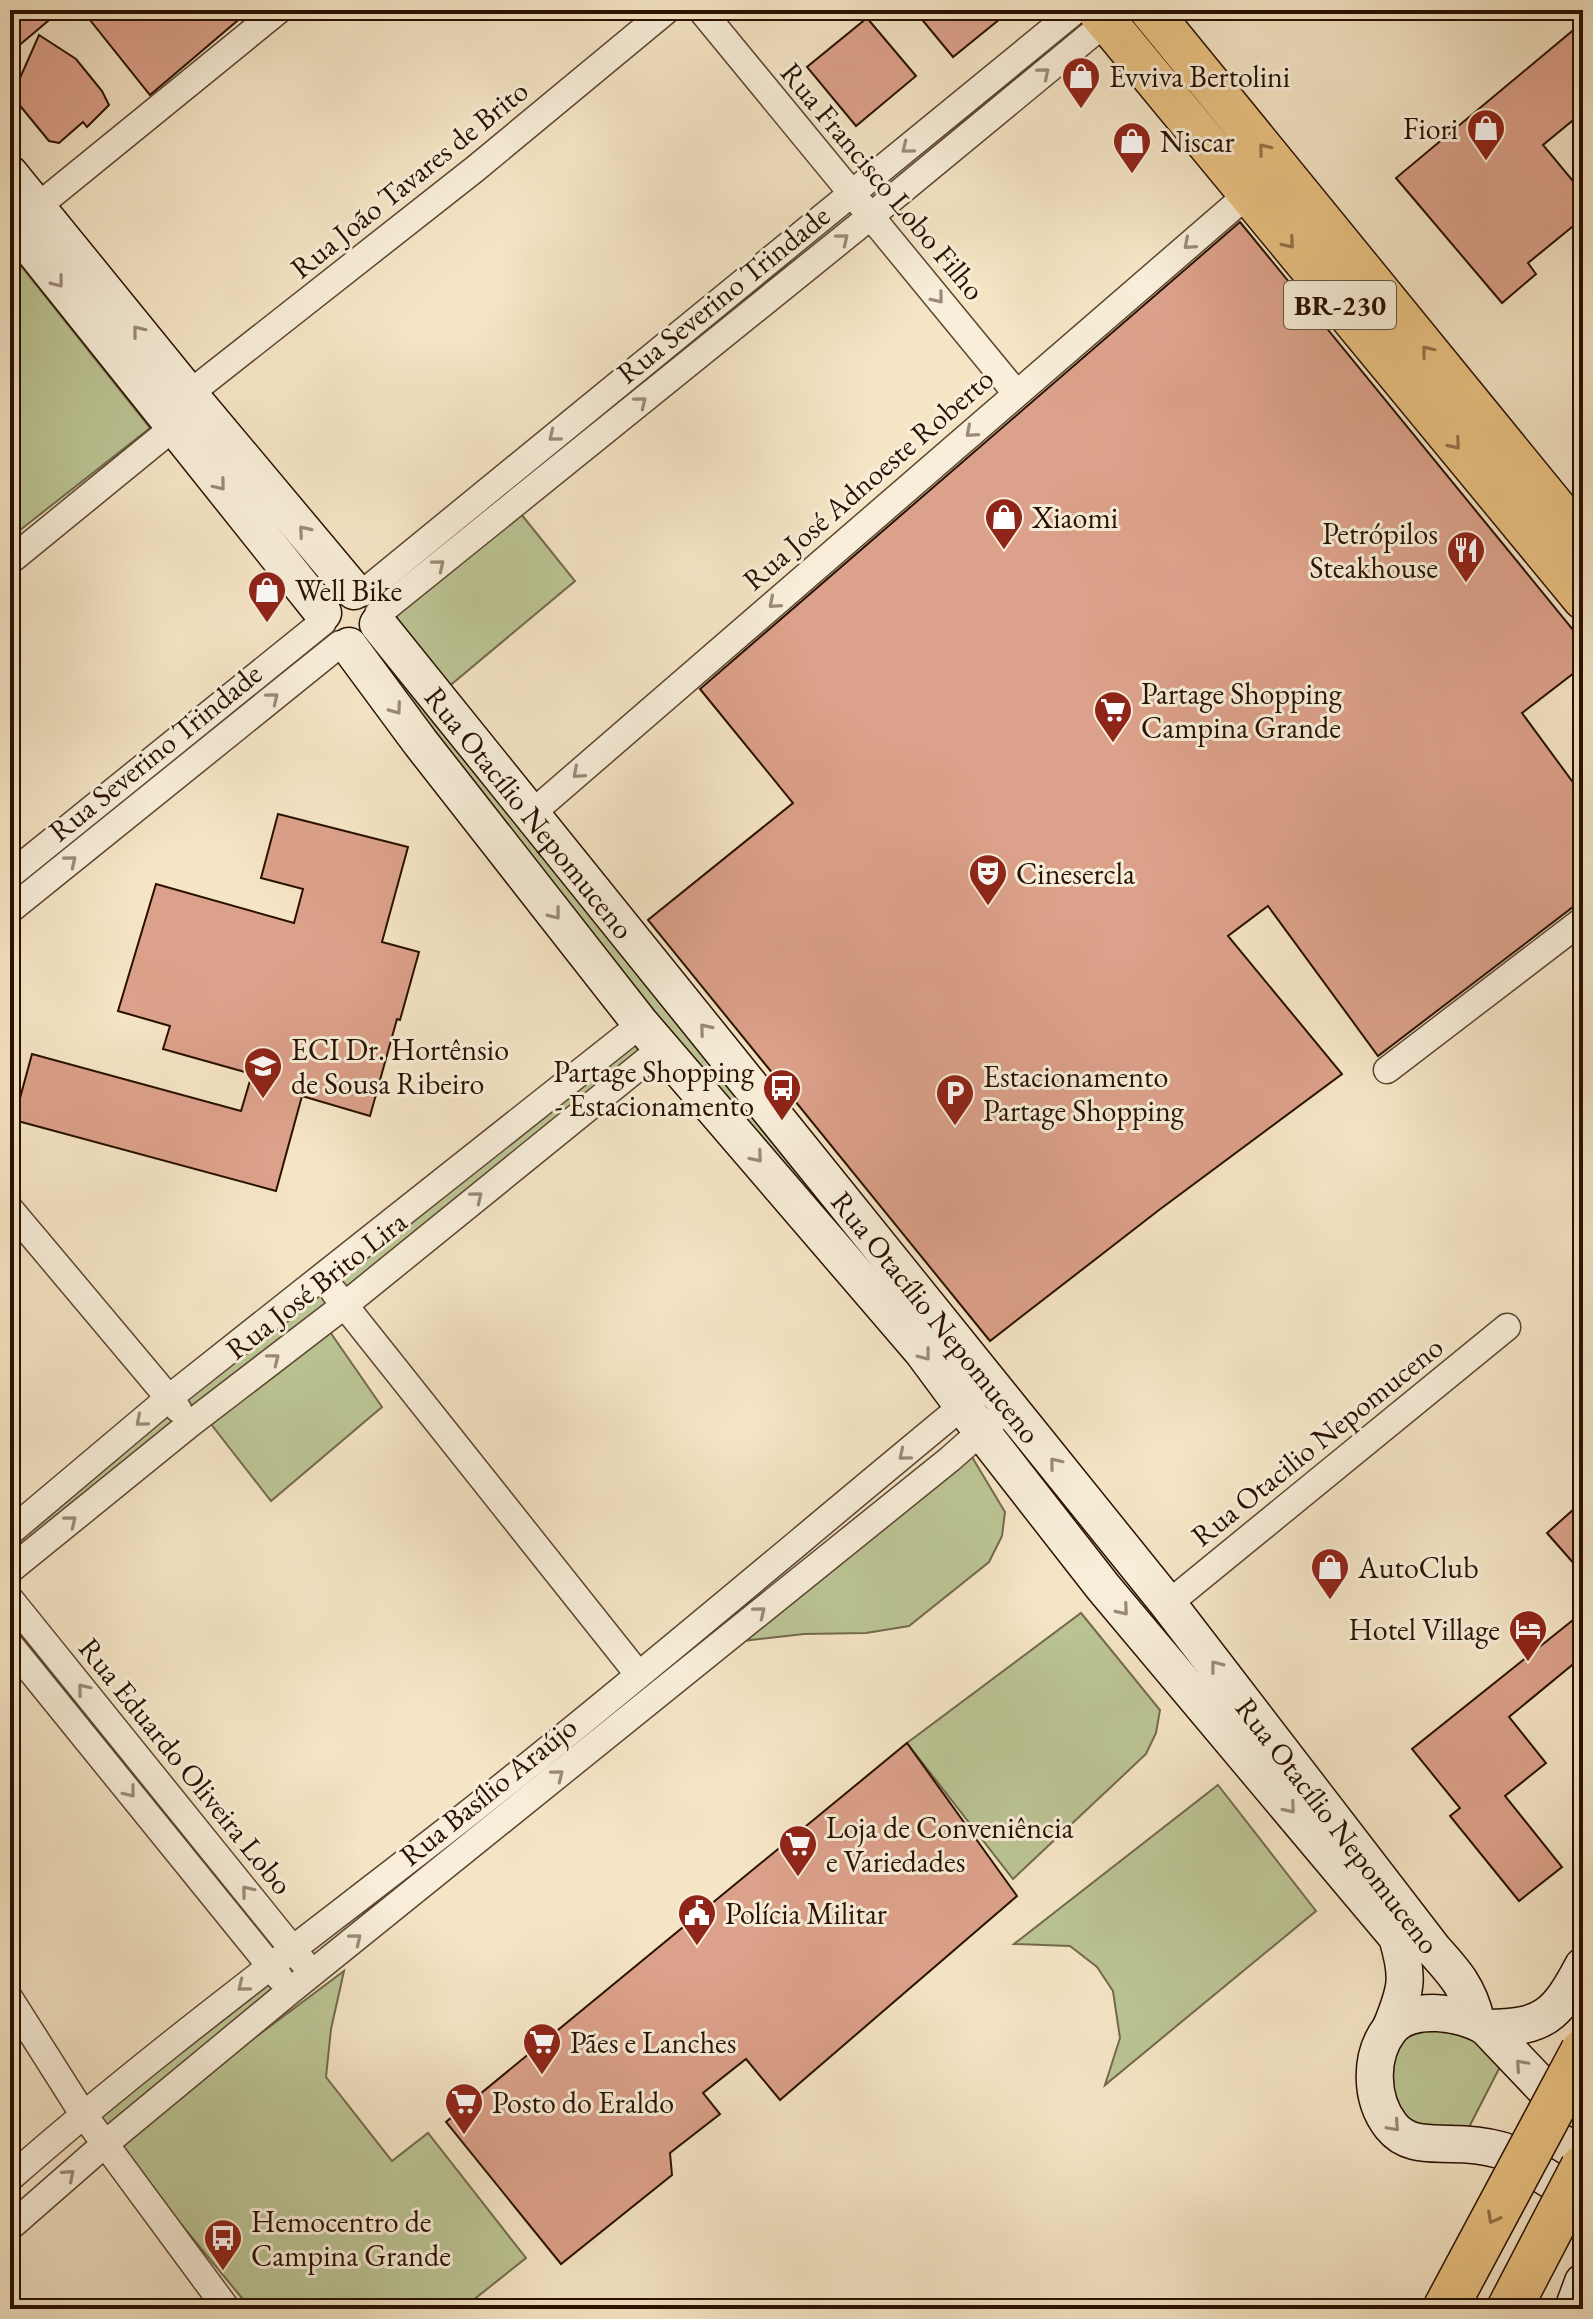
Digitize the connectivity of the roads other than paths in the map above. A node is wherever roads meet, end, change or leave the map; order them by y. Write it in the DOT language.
graph roads {
  1 [pos="279,10"];
  2 [pos="667,10"];
  3 [pos="701,10"];
  4 [pos="1150,10"];
  5 [pos="1093,14"];
  6 [pos="946,117"];
  7 [pos="965,138"];
  8 [pos="10,174"];
  9 [pos="851,194"];
  10 [pos="1248,194"];
  11 [pos="24,214"];
  12 [pos="871,216"];
  13 [pos="1016,393"];
  14 [pos="189,394"];
  15 [pos="174,427"];
  16 [pos="1583,541"];
  17 [pos="10,561"];
  18 [pos="1583,599"];
  19 [pos="368,605"];
  20 [pos="334,631"];
  21 [pos="531,814"];
  22 [pos="10,875"];
  23 [pos="10,910"];
  24 [pos="1583,920"];
  25 [pos="651,1036"];
  26 [pos="1387,1070"];
  27 [pos="10,1209"];
  28 [pos="321,1277"];
  29 [pos="345,1305"];
  30 [pos="1507,1327"];
  31 [pos="169,1398"];
  32 [pos="986,1407"];
  33 [pos="190,1424"];
  34 [pos="10,1532"];
  35 [pos="10,1570"];
  36 [pos="10,1599"];
  37 [pos="1168,1604"];
  38 [pos="10,1645"];
  39 [pos="638,1674"];
  40 [pos="1372,1889"];
  41 [pos="292,1947"];
  42 [pos="270,1965"];
  43 [pos="1583,1966"];
  44 [pos="313,1974"];
  45 [pos="290,1991"];
  46 [pos="10,1999"];
  47 [pos="1481,2024"];
  48 [pos="1391,2027"];
  49 [pos="1583,2051"];
  50 [pos="1583,2112"];
  51 [pos="83,2114"];
  52 [pos="105,2144"];
  53 [pos="1583,2167"];
  54 [pos="10,2178"];
  55 [pos="1583,2201"];
  56 [pos="10,2227"];
  57 [pos="1583,2282"];
  58 [pos="1583,2304"];
  59 [pos="227,2309"];
  60 [pos="1445,2309"];
  61 [pos="1509,2309"];
  62 [pos="1576,2309"];
  1 -- 11 [label="street"];
  2 -- 14 [label="street, Rua João Tavares de Brito"];
  3 -- 9 [label="street, Rua Francisco Lobo Filho"];
  16 -- 4 [label="main road, BR-230, one-way"];
  5 -- 6 [label="street, Rua Severino Trindade"];
  7 -- 5 [label="street, Rua Severino Trindade, one-way"];
  5 -- 10 [label="main road, BR-230"];
  6 -- 7 [label="street"];
  6 -- 9 [label="street, Rua Severino Trindade, one-way"];
  7 -- 12 [label="street, Rua Severino Trindade"];
  8 -- 11 [label="street, Rua Otacílio Nepomuceno"];
  9 -- 12 [label="street, Rua Francisco Lobo Filho"];
  9 -- 19 [label="street, Rua Severino Trindade, one-way"];
  10 -- 13 [label="street, Rua José Adnoeste Roberto, one-way"];
  10 -- 18 [label="main road, BR-230, one-way"];
  14 -- 11 [label="street, Rua Otacílio Nepomuceno, one-way"];
  11 -- 15 [label="street, Rua Otacílio Nepomuceno, one-way"];
  12 -- 13 [label="street, Rua Francisco Lobo Filho, one-way"];
  19 -- 12 [label="street, Rua Severino Trindade, one-way"];
  13 -- 21 [label="street, Rua José Adnoeste Roberto, one-way"];
  19 -- 14 [label="street, Rua Otacílio Nepomuceno, one-way"];
  15 -- 17 [label="street"];
  15 -- 20 [label="street, Rua Otacílio Nepomuceno, one-way"];
  19 -- 20 [label="street"];
  19 -- 20 [label="street"];
  19 -- 21 [label="street, Rua Otacílio Nepomuceno"];
  20 -- 22 [label="street, Rua Severino Trindade"];
  23 -- 20 [label="street, Rua Severino Trindade, one-way"];
  20 -- 25 [label="street, Rua Otacílio Nepomuceno, one-way"];
  32 -- 21 [label="street, Rua Otacílio Nepomuceno, one-way"];
  24 -- 26 [label="street"];
  25 -- 28 [label="street, Rua José Brito Lira"];
  29 -- 25 [label="street, Rua José Brito Lira, one-way"];
  25 -- 32 [label="street, Rua Otacílio Nepomuceno, one-way"];
  27 -- 31 [label="street"];
  28 -- 29 [label="street"];
  28 -- 31 [label="street, Rua José Brito Lira"];
  33 -- 29 [label="street, Rua José Brito Lira, one-way"];
  29 -- 39 [label="street"];
  30 -- 37 [label="street, Rua Otacilio Nepomuceno"];
  31 -- 33 [label="street"];
  31 -- 34 [label="street, Rua José Brito Lira, one-way"];
  37 -- 32 [label="street, Rua Otacílio Nepomuceno, one-way"];
  32 -- 39 [label="street, Rua Basílio Araújo, one-way"];
  32 -- 40 [label="street, Rua Otacílio Nepomuceno, one-way"];
  44 -- 32 [label="street, Rua Basílio Araújo, one-way"];
  35 -- 33 [label="street, Rua José Brito Lira, one-way"];
  41 -- 36 [label="street, Rua Eduardo Oliveira Lobo, one-way"];
  40 -- 37 [label="street, Rua Otacílio Nepomuceno, one-way"];
  38 -- 42 [label="street, Rua Eduardo Oliveira Lobo, one-way"];
  39 -- 41 [label="street, Rua Basílio Araújo"];
  40 -- 47 [label="street, Rua Otacílio Nepomuceno"];
  40 -- 48 [label="street, Rua Otacílio Nepomuceno"];
  41 -- 42 [label="street, Rua Basílio Araújo"];
  41 -- 44 [label="street, Rua Eduardo Oliveira Lobo"];
  42 -- 45 [label="street, Rua Eduardo Oliveira Lobo"];
  42 -- 51 [label="street, Rua Basílio Araújo, one-way"];
  43 -- 47 [label="street"];
  44 -- 45 [label="street, Rua Basílio Araújo"];
  45 -- 52 [label="street, Rua Basílio Araújo"];
  46 -- 51 [label="street"];
  47 -- 48 [label="street"];
  50 -- 47 [label="street, one-way"];
  48 -- 55 [label="street, Rua Otacílio Nepomuceno, one-way"];
  49 -- 60 [label="highway, one-way, bridge"];
  51 -- 52 [label="street"];
  51 -- 54 [label="street, Rua Basílio Araújo"];
  56 -- 52 [label="street, Rua Basílio Araújo, one-way"];
  52 -- 59 [label="street"];
  53 -- 61 [label="highway, bridge"];
  57 -- 62 [label="street"];
  58 -- 62 [label="street"];
}
